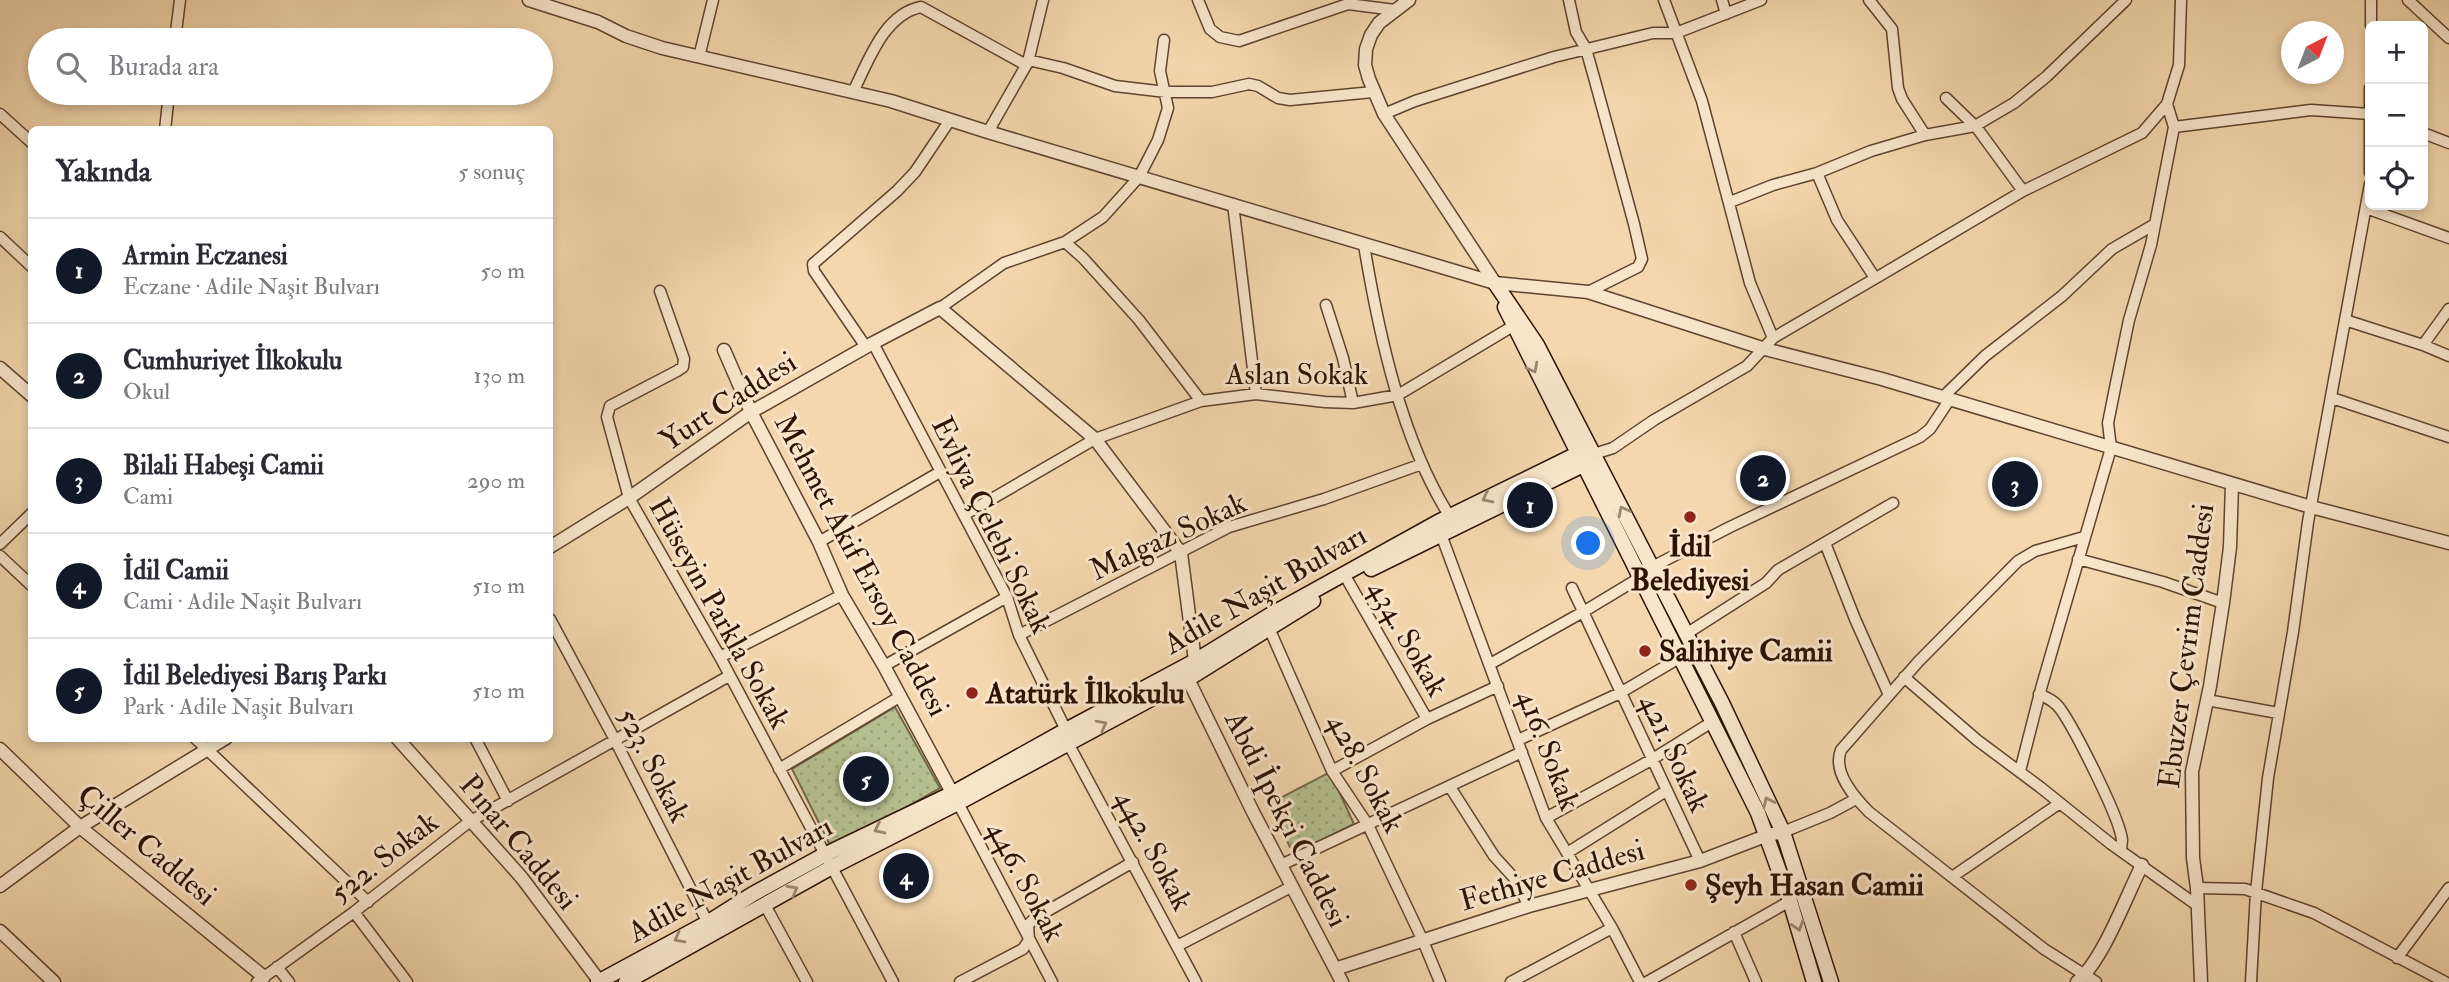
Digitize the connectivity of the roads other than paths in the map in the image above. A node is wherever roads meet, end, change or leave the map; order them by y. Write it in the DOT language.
graph roads {
  1 [pos="180,0"];
  2 [pos="529,0"];
  3 [pos="713,0"];
  4 [pos="1043,0"];
  5 [pos="1195,0"];
  6 [pos="1409,0"];
  7 [pos="1569,0"];
  8 [pos="1664,0"];
  9 [pos="1722,0"];
  10 [pos="1761,0"];
  11 [pos="1869,0"];
  12 [pos="2126,0"];
  13 [pos="2181,0"];
  14 [pos="2371,0"];
  15 [pos="2408,0"];
  16 [pos="566,6"];
  17 [pos="1395,10"];
  18 [pos="1726,14"];
  19 [pos="2371,21"];
  20 [pos="176,28"];
  21 [pos="1676,33"];
  22 [pos="2449,38"];
  23 [pos="1164,40"];
  24 [pos="1586,49"];
  25 [pos="699,57"];
  26 [pos="1027,62"];
  27 [pos="853,92"];
  28 [pos="1166,92"];
  29 [pos="1373,92"];
  30 [pos="1946,98"];
  31 [pos="2167,104"];
  32 [pos="168,105"];
  33 [pos="0,114"];
  34 [pos="1384,114"];
  35 [pos="2365,114"];
  36 [pos="950,120"];
  37 [pos="165,126"];
  38 [pos="1975,126"];
  39 [pos="2174,127"];
  40 [pos="988,132"];
  41 [pos="1925,135"];
  42 [pos="2428,135"];
  43 [pos="28,140"];
  44 [pos="2449,143"];
  45 [pos="1816,173"];
  46 [pos="1139,177"];
  47 [pos="2023,191"];
  48 [pos="1730,202"];
  49 [pos="1233,204"];
  50 [pos="2366,210"];
  51 [pos="2371,210"];
  52 [pos="2155,224"];
  53 [pos="0,236"];
  54 [pos="2449,239"];
  55 [pos="1065,242"];
  56 [pos="1364,245"];
  57 [pos="28,263"];
  58 [pos="1875,278"];
  59 [pos="1495,283"];
  60 [pos="660,291"];
  61 [pos="1588,292"];
  62 [pos="1326,305"];
  63 [pos="940,308"];
  64 [pos="2449,309"];
  65 [pos="2345,320"];
  66 [pos="1513,327"];
  67 [pos="1773,338"];
  68 [pos="869,345"];
  69 [pos="2423,345"];
  70 [pos="1765,349"];
  71 [pos="724,350"];
  72 [pos="2449,356"];
  73 [pos="0,369"];
  74 [pos="28,393"];
  75 [pos="1256,394"];
  76 [pos="1398,396"];
  77 [pos="1946,398"];
  78 [pos="2332,398"];
  79 [pos="1200,401"];
  80 [pos="1353,402"];
  81 [pos="751,412"];
  82 [pos="2449,437"];
  83 [pos="1095,439"];
  84 [pos="2111,448"];
  85 [pos="1594,454"];
  86 [pos="1580,459"];
  87 [pos="1422,464"];
  88 [pos="940,472"];
  89 [pos="2232,484"];
  90 [pos="628,498"];
  91 [pos="1893,503"];
  92 [pos="2311,507"];
  93 [pos="964,515"];
  94 [pos="28,517"];
  95 [pos="1447,525"];
  96 [pos="2084,537"];
  97 [pos="819,542"];
  98 [pos="1825,543"];
  99 [pos="2449,543"];
  100 [pos="0,544"];
  101 [pos="553,545"];
  102 [pos="1181,553"];
  103 [pos="0,556"];
  104 [pos="2078,559"];
  105 [pos="1652,567"];
  106 [pos="1641,577"];
  107 [pos="1348,581"];
  108 [pos="28,582"];
  109 [pos="1572,588"];
  110 [pos="842,595"];
  111 [pos="1007,597"];
  112 [pos="2223,603"];
  113 [pos="1583,612"];
  114 [pos="553,625"];
  115 [pos="1269,628"];
  116 [pos="1686,634"];
  117 [pos="1019,635"];
  118 [pos="720,657"];
  119 [pos="1681,657"];
  120 [pos="1195,661"];
  121 [pos="1490,664"];
  122 [pos="884,666"];
  123 [pos="729,676"];
  124 [pos="1904,677"];
  125 [pos="1188,679"];
  126 [pos="1498,685"];
  127 [pos="1620,693"];
  128 [pos="2039,694"];
  129 [pos="1889,695"];
  130 [pos="901,696"];
  131 [pos="2207,700"];
  132 [pos="2278,713"];
  133 [pos="1427,719"];
  134 [pos="1712,722"];
  135 [pos="1067,736"];
  136 [pos="615,740"];
  137 [pos="1518,740"];
  138 [pos="199,742"];
  139 [pos="220,742"];
  140 [pos="400,742"];
  141 [pos="477,742"];
  142 [pos="0,749"];
  143 [pos="208,751"];
  144 [pos="1522,752"];
  145 [pos="1651,760"];
  146 [pos="779,769"];
  147 [pos="1332,771"];
  148 [pos="2020,771"];
  149 [pos="1450,787"];
  150 [pos="1666,791"];
  151 [pos="956,798"];
  152 [pos="1856,799"];
  153 [pos="508,801"];
  154 [pos="2060,803"];
  155 [pos="1546,818"];
  156 [pos="469,822"];
  157 [pos="1367,825"];
  158 [pos="80,827"];
  159 [pos="1775,833"];
  160 [pos="2121,850"];
  161 [pos="1567,853"];
  162 [pos="828,861"];
  163 [pos="1700,861"];
  164 [pos="1133,862"];
  165 [pos="1282,865"];
  166 [pos="2142,865"];
  167 [pos="1952,877"];
  168 [pos="0,886"];
  169 [pos="1291,887"];
  170 [pos="2197,888"];
  171 [pos="2449,888"];
  172 [pos="1588,890"];
  173 [pos="2256,892"];
  174 [pos="1790,901"];
  175 [pos="368,902"];
  176 [pos="765,905"];
  177 [pos="1529,906"];
  178 [pos="2198,906"];
  179 [pos="355,912"];
  180 [pos="710,929"];
  181 [pos="1612,929"];
  182 [pos="0,931"];
  183 [pos="1734,932"];
  184 [pos="1029,940"];
  185 [pos="1423,941"];
  186 [pos="1177,946"];
  187 [pos="2398,958"];
  188 [pos="277,967"];
  189 [pos="1335,970"];
  190 [pos="260,980"];
  191 [pos="2086,980"];
  192 [pos="54,982"];
  193 [pos="289,982"];
  194 [pos="407,982"];
  195 [pos="599,982"];
  196 [pos="626,982"];
  197 [pos="807,982"];
  198 [pos="893,982"];
  199 [pos="960,982"];
  200 [pos="1052,982"];
  201 [pos="1196,982"];
  202 [pos="1342,982"];
  203 [pos="1440,982"];
  204 [pos="1511,982"];
  205 [pos="1640,982"];
  206 [pos="1647,982"];
  207 [pos="1756,982"];
  208 [pos="1814,982"];
  209 [pos="1830,982"];
  210 [pos="2202,982"];
  211 [pos="2251,982"];
  212 [pos="2444,982"];
  1 -- 20 [label="street"];
  2 -- 16 [label="street"];
  3 -- 25 [label="street"];
  4 -- 26 [label="street"];
  5 -- 17 [label="street"];
  6 -- 17 [label="street"];
  7 -- 24 [label="street"];
  8 -- 21 [label="street"];
  9 -- 18 [label="street"];
  10 -- 18 [label="street"];
  11 -- 41 [label="street"];
  12 -- 38 [label="street"];
  13 -- 31 [label="street"];
  14 -- 19 [label="street"];
  15 -- 22 [label="street"];
  16 -- 25 [label="street"];
  17 -- 29 [label="street"];
  18 -- 21 [label="street"];
  21 -- 24 [label="street"];
  21 -- 48 [label="street"];
  23 -- 28 [label="street"];
  24 -- 34 [label="street"];
  24 -- 61 [label="street"];
  25 -- 27 [label="street"];
  26 -- 27 [label="street"];
  26 -- 28 [label="street"];
  26 -- 40 [label="street"];
  27 -- 36 [label="street"];
  28 -- 29 [label="street"];
  28 -- 46 [label="street"];
  29 -- 34 [label="street"];
  30 -- 38 [label="street"];
  31 -- 39 [label="street"];
  31 -- 47 [label="street"];
  32 -- 37 [label="street"];
  33 -- 43 [label="street"];
  34 -- 59 [label="street"];
  35 -- 39 [label="street"];
  36 -- 40 [label="street"];
  36 -- 68 [label="street, Evliya Çelebi Sokak"];
  38 -- 41 [label="street"];
  38 -- 47 [label="street"];
  39 -- 52 [label="street"];
  40 -- 46 [label="street"];
  41 -- 45 [label="street"];
  42 -- 44 [label="street"];
  45 -- 48 [label="street"];
  45 -- 58 [label="street"];
  46 -- 49 [label="street"];
  46 -- 55 [label="street"];
  47 -- 58 [label="street"];
  48 -- 67 [label="street"];
  49 -- 56 [label="street"];
  49 -- 75 [label="street"];
  50 -- 65 [label="street"];
  51 -- 54 [label="street"];
  52 -- 77 [label="street"];
  52 -- 84 [label="street"];
  53 -- 57 [label="street"];
  55 -- 63 [label="street"];
  55 -- 79 [label="street"];
  56 -- 59 [label="street"];
  56 -- 76 [label="street, 416. Sokak"];
  58 -- 67 [label="street"];
  59 -- 61 [label="street"];
  59 -- 66 [label="main road"];
  59 -- 85 [label="main road"];
  60 -- 90 [label="street, Hüseyin Parkla Sokak"];
  61 -- 70 [label="street"];
  62 -- 80 [label="street"];
  63 -- 68 [label="street, Yurt Caddesi"];
  63 -- 83 [label="street"];
  64 -- 69 [label="street"];
  65 -- 69 [label="street"];
  65 -- 78 [label="street"];
  66 -- 76 [label="street, Aslan Sokak"];
  66 -- 86 [label="main road, one-way"];
  67 -- 70 [label="street"];
  68 -- 81 [label="street, Yurt Caddesi"];
  68 -- 88 [label="street, Evliya Çelebi Sokak"];
  69 -- 72 [label="street"];
  70 -- 77 [label="street"];
  70 -- 85 [label="street"];
  71 -- 81 [label="street, Mehmet Akif Ersoy Caddesi"];
  73 -- 74 [label="street"];
  75 -- 79 [label="street, Aslan Sokak"];
  75 -- 80 [label="street, Aslan Sokak"];
  76 -- 80 [label="street, Aslan Sokak"];
  76 -- 87 [label="street, 416. Sokak"];
  77 -- 84 [label="street"];
  77 -- 105 [label="street"];
  78 -- 82 [label="street"];
  78 -- 92 [label="street"];
  79 -- 83 [label="street, Aslan Sokak"];
  81 -- 90 [label="street, Yurt Caddesi"];
  81 -- 97 [label="street, Mehmet Akif Ersoy Caddesi"];
  83 -- 93 [label="street, Aslan Sokak"];
  83 -- 102 [label="street"];
  84 -- 89 [label="street"];
  84 -- 96 [label="street"];
  85 -- 86 [label="main road, Adile Naşit Bulvarı"];
  105 -- 85 [label="main road, one-way"];
  86 -- 95 [label="main road, Adile Naşit Bulvarı"];
  86 -- 106 [label="main road"];
  87 -- 95 [label="street, 416. Sokak"];
  87 -- 102 [label="street, Malgaz Sokak"];
  88 -- 93 [label="street, Evliya Çelebi Sokak"];
  88 -- 97 [label="street"];
  89 -- 92 [label="street"];
  89 -- 112 [label="street, Ebuzer Çevrim Caddesi"];
  90 -- 101 [label="street, Yurt Caddesi"];
  90 -- 118 [label="street, Hüseyin Parkla Sokak"];
  91 -- 98 [label="street"];
  92 -- 99 [label="street"];
  92 -- 132 [label="street"];
  93 -- 111 [label="street, Evliya Çelebi Sokak"];
  94 -- 100 [label="street"];
  95 -- 107 [label="main road, Adile Naşit Bulvarı"];
  95 -- 120 [label="main road, Adile Naşit Bulvarı"];
  95 -- 121 [label="street, 416. Sokak"];
  96 -- 104 [label="street"];
  96 -- 124 [label="street"];
  97 -- 110 [label="street, Mehmet Akif Ersoy Caddesi"];
  98 -- 116 [label="street"];
  98 -- 129 [label="street"];
  102 -- 117 [label="street, Malgaz Sokak"];
  102 -- 120 [label="street"];
  103 -- 108 [label="street"];
  104 -- 112 [label="street"];
  104 -- 128 [label="street"];
  105 -- 116 [label="main road"];
  106 -- 113 [label="street"];
  106 -- 119 [label="main road"];
  107 -- 115 [label="main road, Adile Naşit Bulvarı"];
  107 -- 133 [label="street, 434. Sokak"];
  109 -- 113 [label="street, 421. Sokak"];
  110 -- 118 [label="street"];
  110 -- 122 [label="street, Mehmet Akif Ersoy Caddesi"];
  111 -- 117 [label="street, Evliya Çelebi Sokak"];
  111 -- 122 [label="street"];
  112 -- 131 [label="street, Ebuzer Çevrim Caddesi"];
  113 -- 121 [label="street"];
  113 -- 127 [label="street, 421. Sokak"];
  114 -- 136 [label="street, 523. Sokak"];
  115 -- 125 [label="main road, Adile Naşit Bulvarı"];
  115 -- 147 [label="street, 428. Sokak"];
  159 -- 116 [label="main road, one-way"];
  117 -- 135 [label="street, Evliya Çelebi Sokak"];
  118 -- 123 [label="street, Hüseyin Parkla Sokak"];
  119 -- 127 [label="street"];
  119 -- 134 [label="main road"];
  120 -- 135 [label="main road, Adile Naşit Bulvarı"];
  121 -- 126 [label="street, 416. Sokak"];
  122 -- 130 [label="street, Mehmet Akif Ersoy Caddesi"];
  123 -- 136 [label="street, 522. Sokak"];
  123 -- 146 [label="street, Hüseyin Parkla Sokak"];
  124 -- 129 [label="street"];
  124 -- 148 [label="street"];
  135 -- 125 [label="main road, Adile Naşit Bulvarı, one-way"];
  125 -- 165 [label="street, Abdi İpekçi Caddesi"];
  126 -- 133 [label="street"];
  126 -- 137 [label="street, 416. Sokak"];
  127 -- 137 [label="street"];
  127 -- 145 [label="street, 421. Sokak"];
  128 -- 148 [label="street"];
  128 -- 160 [label="street"];
  129 -- 152 [label="street"];
  130 -- 146 [label="street"];
  130 -- 151 [label="street, Mehmet Akif Ersoy Caddesi"];
  131 -- 132 [label="street"];
  131 -- 170 [label="street, Ebuzer Çevrim Caddesi"];
  132 -- 173 [label="street"];
  133 -- 147 [label="street"];
  134 -- 145 [label="street"];
  134 -- 159 [label="main road"];
  135 -- 151 [label="main road, Adile Naşit Bulvarı"];
  135 -- 164 [label="street, 442. Sokak"];
  136 -- 153 [label="street, 522. Sokak"];
  136 -- 180 [label="street, 523. Sokak"];
  137 -- 144 [label="street, 416. Sokak"];
  138 -- 143 [label="street"];
  139 -- 143 [label="street"];
  140 -- 156 [label="street, Pınar Caddesi"];
  141 -- 153 [label="street"];
  142 -- 158 [label="street, Çiller Caddesi"];
  143 -- 158 [label="street"];
  143 -- 175 [label="street"];
  144 -- 149 [label="street"];
  144 -- 155 [label="street, 416. Sokak"];
  145 -- 150 [label="street, 421. Sokak"];
  145 -- 155 [label="street"];
  146 -- 162 [label="street, Hüseyin Parkla Sokak"];
  147 -- 157 [label="street, 428. Sokak"];
  148 -- 154 [label="street"];
  149 -- 157 [label="street"];
  149 -- 177 [label="street"];
  150 -- 161 [label="street"];
  150 -- 163 [label="street, 421. Sokak"];
  151 -- 162 [label="main road, Adile Naşit Bulvarı"];
  151 -- 184 [label="street, 446. Sokak"];
  152 -- 159 [label="street"];
  152 -- 167 [label="street"];
  153 -- 156 [label="street, 522. Sokak"];
  154 -- 160 [label="street"];
  154 -- 167 [label="street"];
  155 -- 161 [label="street, 416. Sokak"];
  156 -- 175 [label="street, 522. Sokak"];
  156 -- 195 [label="street, Pınar Caddesi"];
  157 -- 165 [label="street"];
  157 -- 185 [label="street, 428. Sokak"];
  158 -- 168 [label="street"];
  158 -- 190 [label="street, Çiller Caddesi"];
  159 -- 163 [label="street, Fethiye Caddesi"];
  159 -- 174 [label="main road"];
  159 -- 209 [label="main road"];
  160 -- 166 [label="street"];
  161 -- 172 [label="street, 416. Sokak"];
  176 -- 162 [label="main road, Adile Naşit Bulvarı, one-way"];
  162 -- 180 [label="main road, Adile Naşit Bulvarı"];
  162 -- 198 [label="street, Hüseyin Parkla Sokak"];
  163 -- 172 [label="street, Fethiye Caddesi"];
  164 -- 184 [label="street"];
  164 -- 186 [label="street, 442. Sokak"];
  165 -- 169 [label="street, Abdi İpekçi Caddesi"];
  166 -- 178 [label="street"];
  166 -- 191 [label="street"];
  167 -- 191 [label="street"];
  169 -- 186 [label="street"];
  169 -- 189 [label="street, Abdi İpekçi Caddesi"];
  170 -- 173 [label="street"];
  170 -- 178 [label="street, Ebuzer Çevrim Caddesi"];
  171 -- 187 [label="street"];
  172 -- 177 [label="street, Fethiye Caddesi"];
  172 -- 181 [label="street, 416. Sokak"];
  173 -- 187 [label="street"];
  173 -- 211 [label="street"];
  174 -- 183 [label="street"];
  174 -- 208 [label="main road, one-way"];
  175 -- 179 [label="street, 522. Sokak"];
  176 -- 180 [label="main road, Adile Naşit Bulvarı"];
  176 -- 197 [label="street"];
  177 -- 185 [label="street, Fethiye Caddesi"];
  178 -- 210 [label="street, Ebuzer Çevrim Caddesi"];
  179 -- 188 [label="street, 522. Sokak"];
  179 -- 194 [label="street"];
  180 -- 195 [label="main road, Adile Naşit Bulvarı, one-way"];
  180 -- 196 [label="main road, Adile Naşit Bulvarı"];
  181 -- 204 [label="street"];
  181 -- 205 [label="street, 416. Sokak"];
  182 -- 192 [label="street"];
  183 -- 206 [label="street"];
  183 -- 207 [label="street"];
  184 -- 199 [label="street"];
  184 -- 200 [label="street, 446. Sokak"];
  185 -- 189 [label="street, Fethiye Caddesi"];
  185 -- 203 [label="street, 428. Sokak"];
  186 -- 201 [label="street, 442. Sokak"];
  187 -- 212 [label="street"];
  188 -- 190 [label="street, 522. Sokak"];
  188 -- 193 [label="street"];
  189 -- 202 [label="street, Abdi İpekçi Caddesi"];
}
